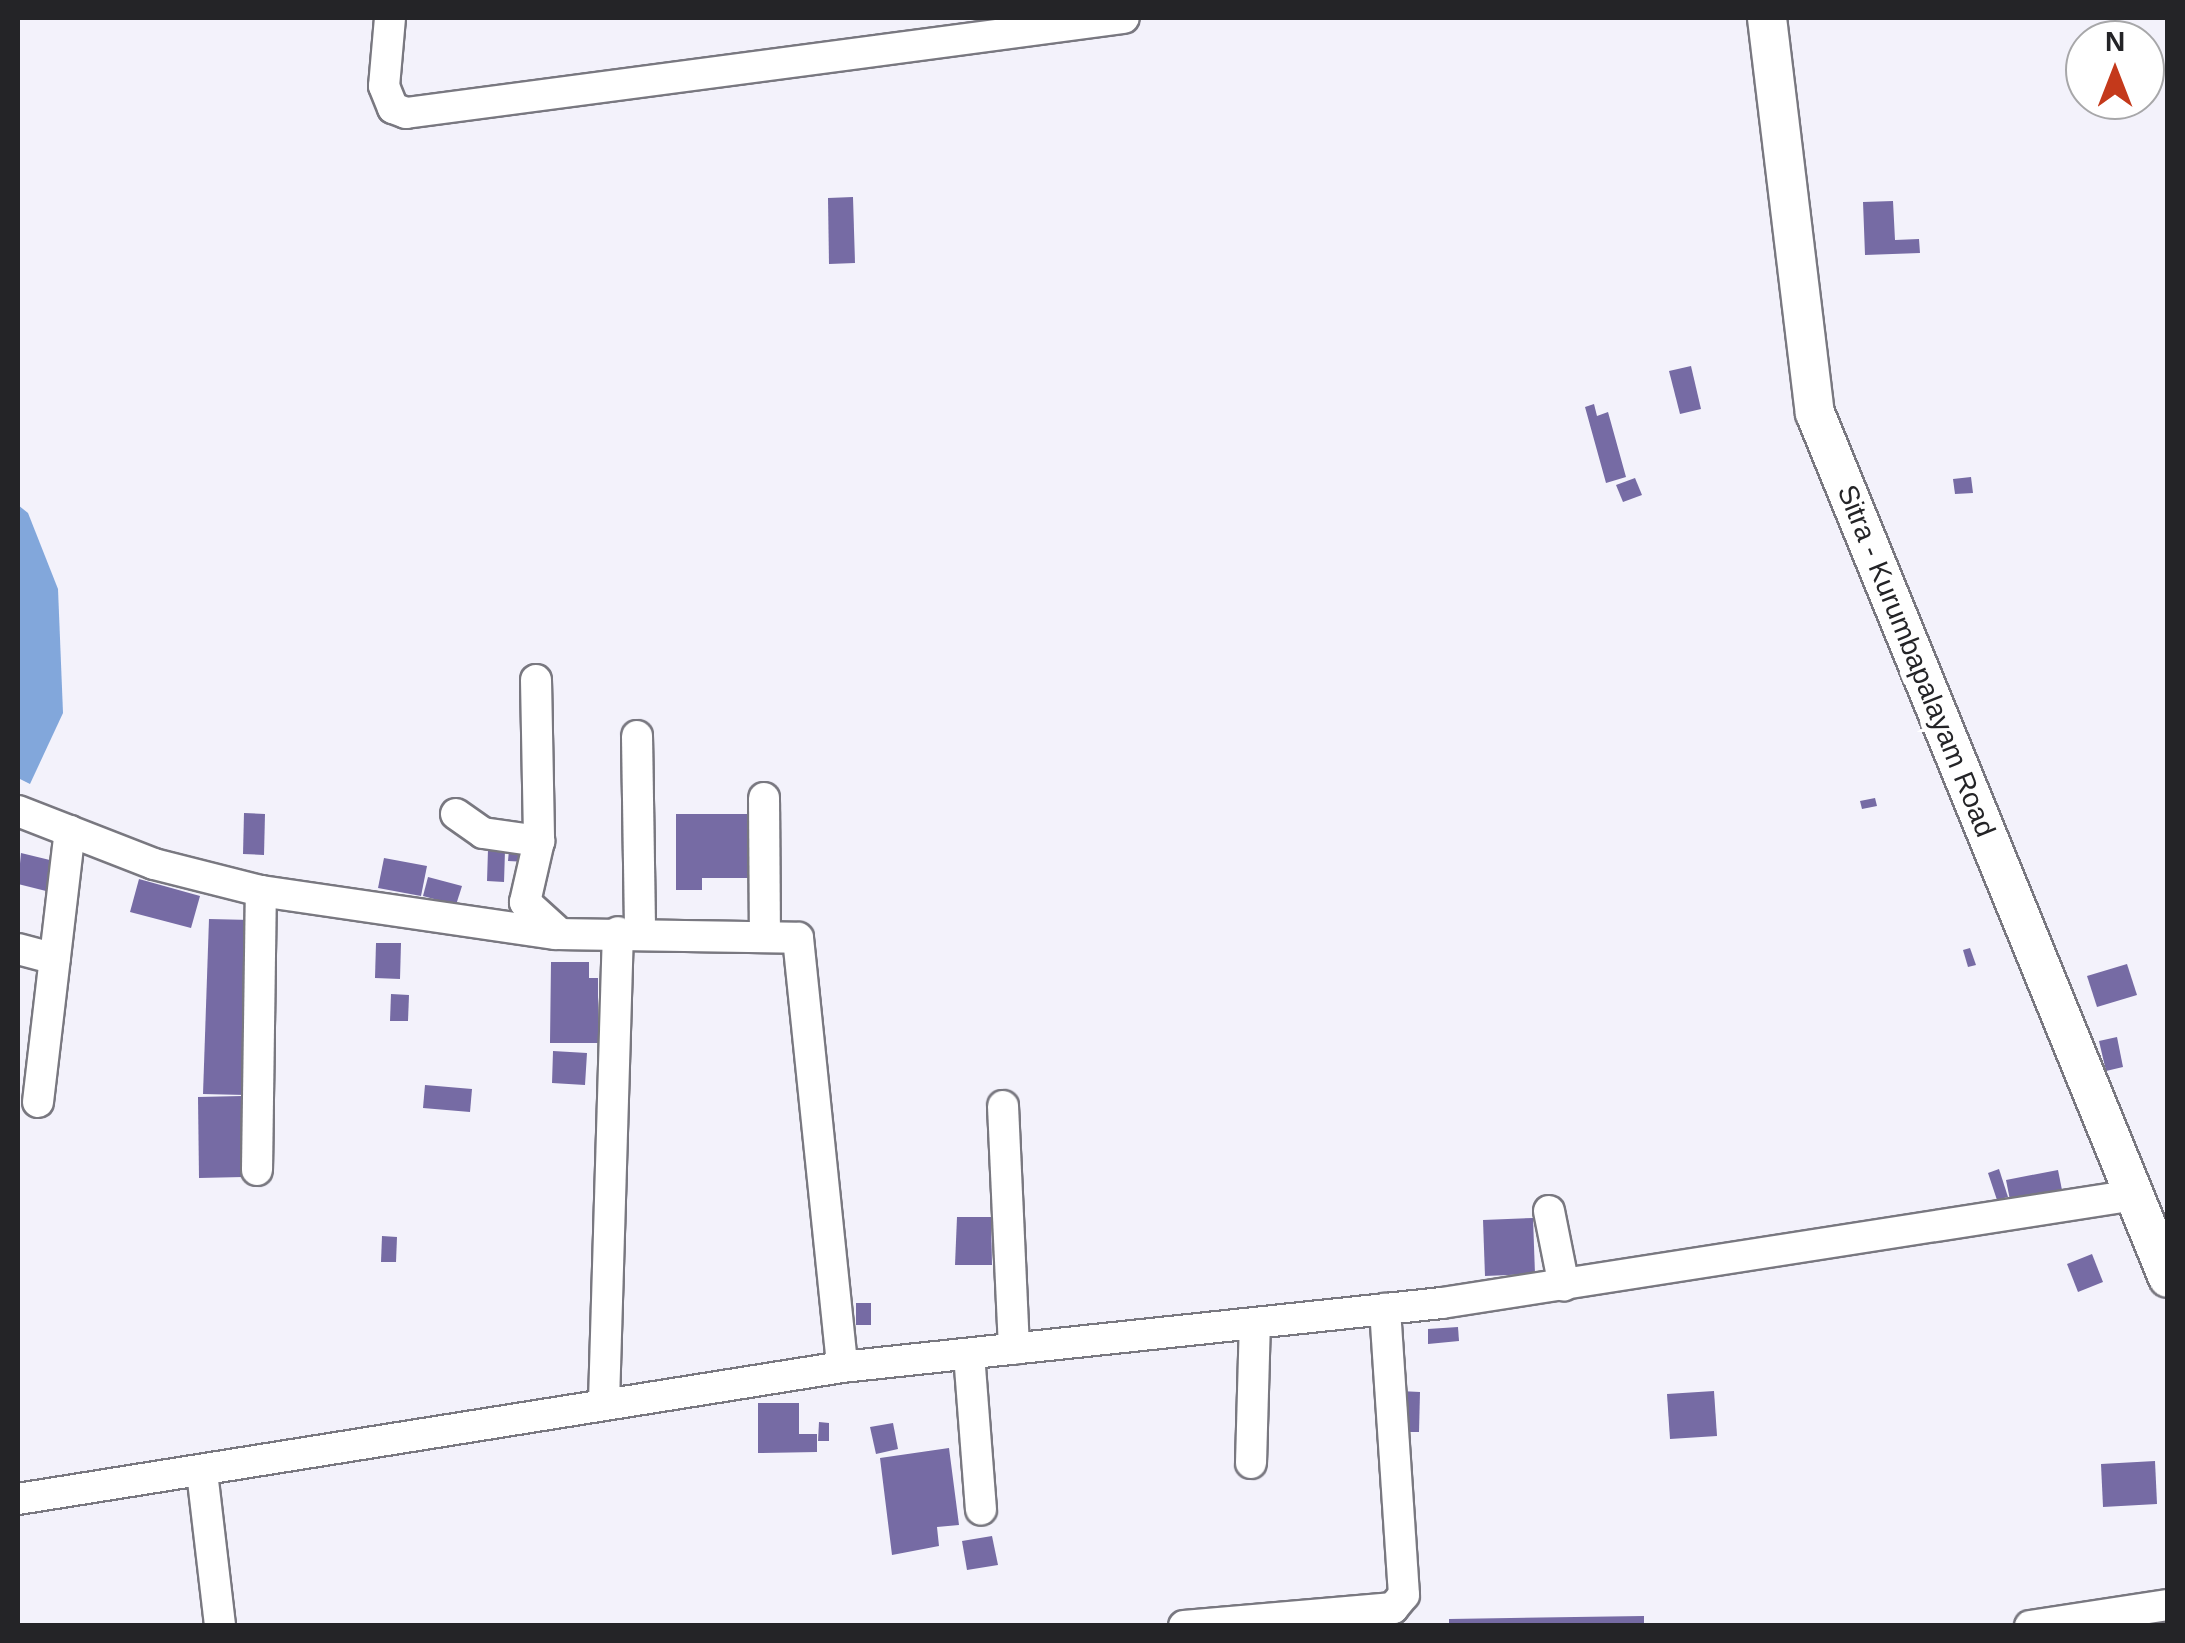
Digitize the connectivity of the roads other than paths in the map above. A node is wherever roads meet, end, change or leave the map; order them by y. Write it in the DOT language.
graph roads {
  1 [pos="390,18"];
  2 [pos="1124,18"];
  3 [pos="1767,18"];
  4 [pos="1082,20"];
  5 [pos="536,680"];
  6 [pos="637,736"];
  7 [pos="764,798"];
  8 [pos="18,810"];
  9 [pos="456,814"];
  10 [pos="70,832"];
  11 [pos="540,841"];
  12 [pos="261,891"];
  13 [pos="629,932"];
  14 [pos="560,934"];
  15 [pos="765,937"];
  16 [pos="18,949"];
  17 [pos="55,958"];
  18 [pos="38,1102"];
  19 [pos="1003,1106"];
  20 [pos="257,1170"];
  21 [pos="2134,1195"];
  22 [pos="1549,1211"];
  23 [pos="2168,1278"];
  24 [pos="1564,1286"];
  25 [pos="1386,1309"];
  26 [pos="1255,1323"];
  27 [pos="1014,1349"];
  28 [pos="969,1354"];
  29 [pos="842,1367"];
  30 [pos="604,1402"];
  31 [pos="1251,1463"];
  32 [pos="202,1472"];
  33 [pos="18,1499"];
  34 [pos="981,1510"];
  35 [pos="2168,1605"];
  36 [pos="220,1626"];
  37 [pos="1184,1626"];
  38 [pos="2030,1626"];
  1 -- 4 [label="street"];
  2 -- 4 [label="street"];
  3 -- 21 [label="main road, Sitra - Kurumbapalayam Road"];
  5 -- 11 [label="street"];
  6 -- 13 [label="street"];
  7 -- 15 [label="street"];
  8 -- 10 [label="street"];
  9 -- 11 [label="street"];
  10 -- 12 [label="street"];
  10 -- 17 [label="street"];
  11 -- 14 [label="street"];
  12 -- 14 [label="street"];
  12 -- 20 [label="street"];
  13 -- 14 [label="street"];
  13 -- 15 [label="street"];
  13 -- 30 [label="street"];
  15 -- 29 [label="street"];
  16 -- 17 [label="street"];
  17 -- 18 [label="street"];
  19 -- 27 [label="street"];
  21 -- 23 [label="main road, Sitra - Kurumbapalayam Road"];
  21 -- 24 [label="street"];
  22 -- 24 [label="street"];
  24 -- 25 [label="street"];
  25 -- 26 [label="street"];
  25 -- 37 [label="street"];
  26 -- 27 [label="street"];
  26 -- 31 [label="street"];
  27 -- 28 [label="street"];
  28 -- 29 [label="street"];
  28 -- 34 [label="street"];
  29 -- 30 [label="street"];
  30 -- 32 [label="street"];
  32 -- 33 [label="street"];
  32 -- 36 [label="street"];
  35 -- 38 [label="street"];
}
